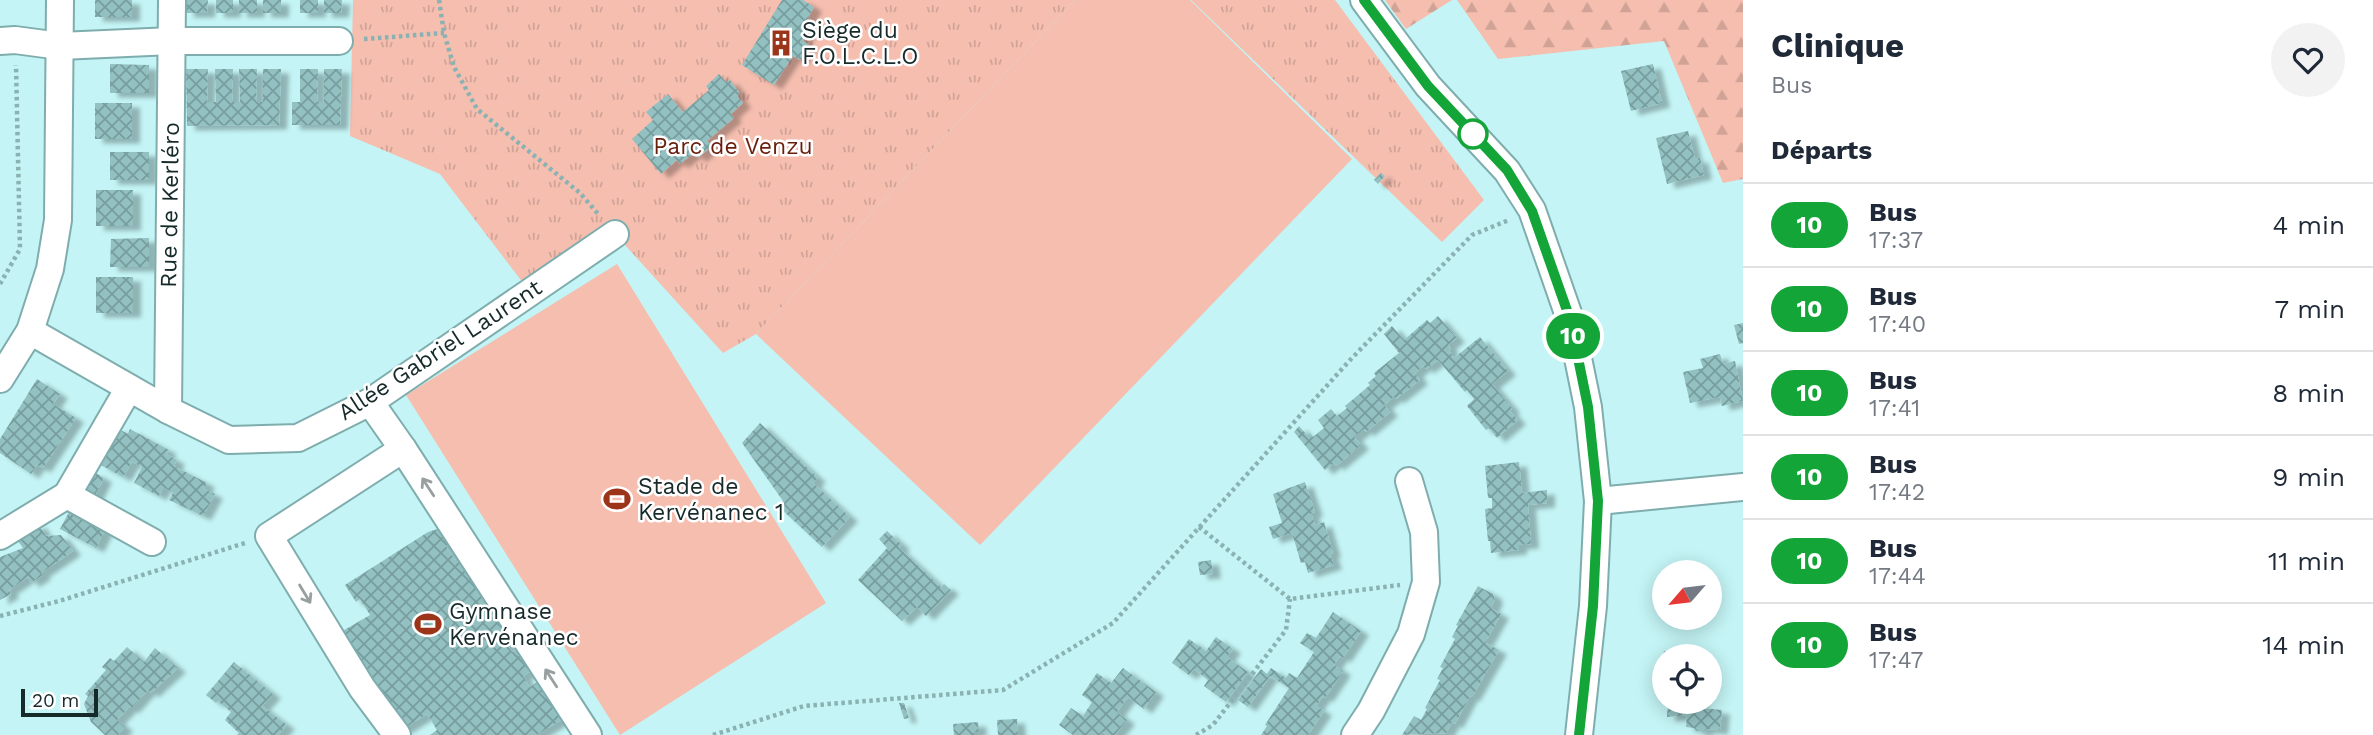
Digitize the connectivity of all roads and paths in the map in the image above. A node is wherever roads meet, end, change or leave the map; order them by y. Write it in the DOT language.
graph roads {
  1 [pos="60,0"];
  2 [pos="172,0"];
  3 [pos="439,0"];
  4 [pos="1364,0"];
  5 [pos="444,33"];
  6 [pos="8,40"];
  7 [pos="172,41"];
  8 [pos="339,41"];
  9 [pos="60,46"];
  10 [pos="1532,211"];
  11 [pos="615,234"];
  12 [pos="0,284"];
  13 [pos="30,331"];
  14 [pos="0,379"];
  15 [pos="129,387"];
  16 [pos="369,402"];
  17 [pos="168,410"];
  18 [pos="403,449"];
  19 [pos="1409,481"];
  20 [pos="1743,487"];
  21 [pos="66,495"];
  22 [pos="1598,501"];
  23 [pos="1199,527"];
  24 [pos="0,536"];
  25 [pos="269,536"];
  26 [pos="152,542"];
  27 [pos="1426,582"];
  28 [pos="1290,599"];
  29 [pos="0,616"];
  30 [pos="578,732"];
  31 [pos="397,735"];
  32 [pos="713,735"];
  33 [pos="1196,735"];
  34 [pos="1355,735"];
  35 [pos="1579,735"];
  1 -- 9 [label="street"];
  2 -- 7 [label="street, Rue de Kerléro"];
  3 -- 5 [label="path"];
  4 -- 10 [label="street"];
  5 -- 8 [label="path"];
  5 -- 11 [label="path"];
  6 -- 9 [label="street"];
  6 -- 12 [label="path"];
  7 -- 8 [label="street"];
  7 -- 9 [label="street"];
  7 -- 17 [label="street, Rue de Kerléro"];
  9 -- 13 [label="street"];
  10 -- 22 [label="street"];
  10 -- 23 [label="path"];
  11 -- 16 [label="street, Allée Gabriel Laurent"];
  13 -- 14 [label="street"];
  13 -- 15 [label="street, Allée Gabriel Laurent"];
  15 -- 17 [label="street, Allée Gabriel Laurent"];
  15 -- 21 [label="street"];
  16 -- 17 [label="street, Allée Gabriel Laurent"];
  16 -- 18 [label="street"];
  18 -- 25 [label="street"];
  30 -- 18 [label="street, one-way"];
  19 -- 27 [label="street"];
  20 -- 22 [label="street"];
  21 -- 24 [label="street"];
  21 -- 26 [label="street"];
  22 -- 35 [label="street"];
  23 -- 28 [label="path"];
  23 -- 32 [label="path"];
  25 -- 29 [label="path"];
  25 -- 31 [label="street, one-way"];
  27 -- 28 [label="path"];
  27 -- 34 [label="street"];
  28 -- 33 [label="path"];
}
